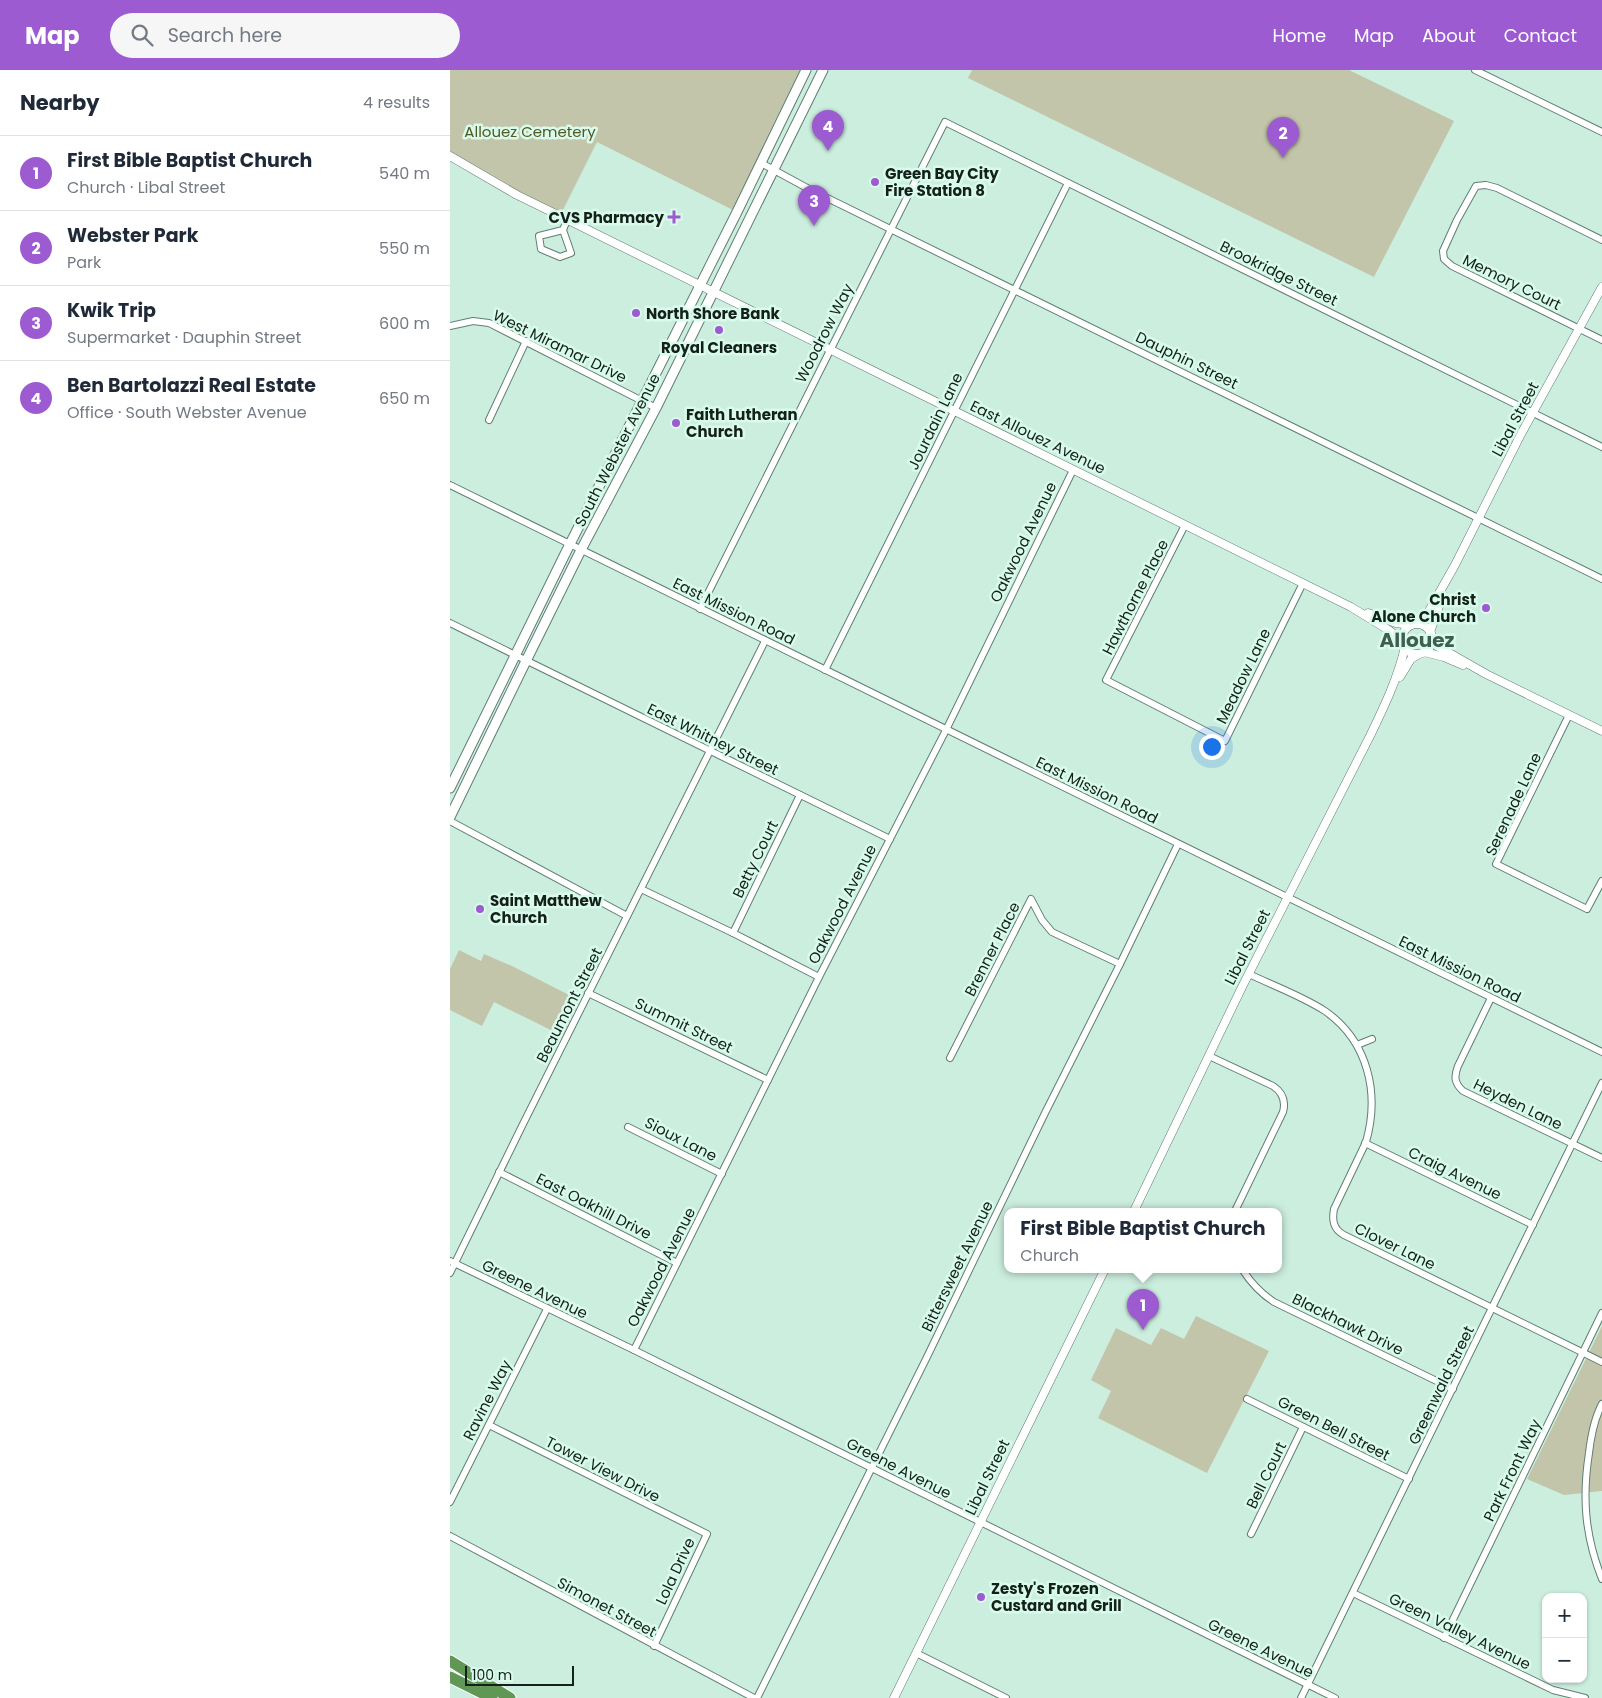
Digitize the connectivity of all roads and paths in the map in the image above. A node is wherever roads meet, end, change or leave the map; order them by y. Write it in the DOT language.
graph roads {
  1 [pos="806,70"];
  2 [pos="823,70"];
  3 [pos="1475,70"];
  4 [pos="945,122"];
  5 [pos="1602,132"];
  6 [pos="450,156"];
  7 [pos="761,164"];
  8 [pos="773,170"];
  9 [pos="1068,183"];
  10 [pos="567,220"];
  11 [pos="890,228"];
  12 [pos="563,230"];
  13 [pos="1602,240"];
  14 [pos="700,286"];
  15 [pos="1602,287"];
  16 [pos="1014,289"];
  17 [pos="713,292"];
  18 [pos="450,326"];
  19 [pos="1579,329"];
  20 [pos="1602,340"];
  21 [pos="526,341"];
  22 [pos="830,350"];
  23 [pos="642,401"];
  24 [pos="656,408"];
  25 [pos="953,411"];
  26 [pos="1533,413"];
  27 [pos="489,420"];
  28 [pos="1602,447"];
  29 [pos="1073,470"];
  30 [pos="450,485"];
  31 [pos="1478,518"];
  32 [pos="1185,525"];
  33 [pos="570,545"];
  34 [pos="581,550"];
  35 [pos="1455,565"];
  36 [pos="1602,579"];
  37 [pos="1303,584"];
  38 [pos="1352,607"];
  39 [pos="700,609"];
  40 [pos="450,623"];
  41 [pos="1415,625"];
  42 [pos="1431,636"];
  43 [pos="765,641"];
  44 [pos="1403,643"];
  45 [pos="1422,653"];
  46 [pos="515,655"];
  47 [pos="526,661"];
  48 [pos="825,670"];
  49 [pos="1486,674"];
  50 [pos="1106,680"];
  51 [pos="1389,696"];
  52 [pos="1569,715"];
  53 [pos="946,730"];
  54 [pos="1602,731"];
  55 [pos="710,751"];
  56 [pos="450,788"];
  57 [pos="800,795"];
  58 [pos="450,817"];
  59 [pos="450,821"];
  60 [pos="890,839"];
  61 [pos="1178,844"];
  62 [pos="1602,880"];
  63 [pos="641,889"];
  64 [pos="1288,898"];
  65 [pos="627,916"];
  66 [pos="733,934"];
  67 [pos="1120,964"];
  68 [pos="1249,974"];
  69 [pos="819,977"];
  70 [pos="588,993"];
  71 [pos="1491,998"];
  72 [pos="1372,1039"];
  73 [pos="1357,1045"];
  74 [pos="1602,1052"];
  75 [pos="1209,1056"];
  76 [pos="950,1058"];
  77 [pos="768,1080"];
  78 [pos="1602,1083"];
  79 [pos="628,1127"];
  80 [pos="1365,1143"];
  81 [pos="1572,1144"];
  82 [pos="1602,1158"];
  83 [pos="499,1172"];
  84 [pos="722,1174"];
  85 [pos="1135,1208"];
  86 [pos="1237,1208"];
  87 [pos="1533,1225"];
  88 [pos="452,1262"];
  89 [pos="677,1263"];
  90 [pos="450,1273"];
  91 [pos="1103,1273"];
  92 [pos="1245,1273"];
  93 [pos="1492,1308"];
  94 [pos="547,1309"];
  95 [pos="1602,1313"];
  96 [pos="634,1350"];
  97 [pos="1583,1353"];
  98 [pos="1602,1362"];
  99 [pos="1453,1389"];
  100 [pos="1248,1398"];
  101 [pos="1602,1404"];
  102 [pos="488,1425"];
  103 [pos="1303,1427"];
  104 [pos="871,1468"];
  105 [pos="1409,1479"];
  106 [pos="450,1502"];
  107 [pos="980,1523"];
  108 [pos="706,1534"];
  109 [pos="1251,1534"];
  110 [pos="450,1536"];
  111 [pos="1602,1579"];
  112 [pos="1353,1593"];
  113 [pos="1444,1638"];
  114 [pos="654,1646"];
  115 [pos="916,1653"];
  116 [pos="450,1661"];
  117 [pos="450,1677"];
  118 [pos="1308,1684"];
  119 [pos="492,1698"];
  120 [pos="510,1698"];
  121 [pos="755,1698"];
  122 [pos="894,1698"];
  123 [pos="1006,1698"];
  124 [pos="1301,1698"];
  125 [pos="1335,1698"];
  126 [pos="1585,1698"];
  1 -- 7 [label="main road, South Webster Avenue"];
  2 -- 8 [label="main road, South Webster Avenue"];
  3 -- 5 [label="street"];
  4 -- 9 [label="street, Brookridge Street"];
  4 -- 11 [label="street, Woodrow Way"];
  6 -- 10 [label="street, East Allouez Avenue"];
  7 -- 8 [label="street, Dauphin Street"];
  7 -- 14 [label="main road, South Webster Avenue"];
  8 -- 11 [label="street, Dauphin Street"];
  8 -- 17 [label="main road, South Webster Avenue"];
  9 -- 16 [label="street, Jourdain Lane"];
  9 -- 26 [label="street, Brookridge Street"];
  10 -- 12 [label="street"];
  10 -- 14 [label="street, East Allouez Avenue"];
  11 -- 16 [label="street, Dauphin Street"];
  11 -- 22 [label="street, Woodrow Way"];
  12 -- 12 [label="street"];
  13 -- 19 [label="street, Memory Court"];
  14 -- 17 [label="street, East Allouez Avenue"];
  14 -- 23 [label="main road, South Webster Avenue"];
  15 -- 19 [label="street, Libal Street"];
  16 -- 25 [label="street, Jourdain Lane"];
  16 -- 31 [label="street, Dauphin Street"];
  17 -- 22 [label="street, East Allouez Avenue"];
  17 -- 24 [label="main road, South Webster Avenue"];
  18 -- 21 [label="street, West Miramar Drive"];
  19 -- 20 [label="street"];
  19 -- 26 [label="street, Libal Street"];
  21 -- 23 [label="street, West Miramar Drive"];
  21 -- 27 [label="street"];
  22 -- 25 [label="street, East Allouez Avenue"];
  22 -- 39 [label="street, Woodrow Way"];
  23 -- 24 [label="street, West Miramar Drive"];
  23 -- 33 [label="main road, South Webster Avenue"];
  24 -- 34 [label="main road, South Webster Avenue"];
  25 -- 29 [label="street, East Allouez Avenue"];
  25 -- 48 [label="street, Jourdain Lane"];
  26 -- 28 [label="street, Brookridge Street"];
  26 -- 31 [label="street, Libal Street"];
  29 -- 32 [label="street, East Allouez Avenue"];
  29 -- 53 [label="street, Oakwood Avenue"];
  30 -- 33 [label="street, East Mission Road"];
  31 -- 35 [label="street, Libal Street"];
  31 -- 36 [label="street, Dauphin Street"];
  32 -- 37 [label="street, East Allouez Avenue"];
  32 -- 50 [label="street, Hawthorne Place"];
  33 -- 34 [label="street, East Mission Road"];
  33 -- 46 [label="main road, South Webster Avenue"];
  34 -- 39 [label="street, East Mission Road"];
  34 -- 47 [label="main road, South Webster Avenue"];
  35 -- 41 [label="street, Libal Street"];
  35 -- 42 [label="street, Libal Street"];
  37 -- 38 [label="street, East Allouez Avenue"];
  37 -- 50 [label="street, Meadow Lane"];
  38 -- 41 [label="street, East Allouez Avenue"];
  38 -- 44 [label="street, East Allouez Avenue"];
  39 -- 43 [label="street, East Mission Road"];
  40 -- 46 [label="street, East Whitney Street"];
  41 -- 42 [label="street"];
  41 -- 44 [label="street"];
  42 -- 45 [label="street"];
  42 -- 49 [label="street"];
  43 -- 48 [label="street, East Mission Road"];
  43 -- 55 [label="street, Beaumont Street"];
  44 -- 45 [label="street"];
  44 -- 51 [label="street, Libal Street"];
  45 -- 49 [label="street"];
  45 -- 51 [label="street, Libal Street"];
  46 -- 47 [label="street, East Whitney Street"];
  46 -- 56 [label="main road, South Webster Avenue"];
  47 -- 55 [label="street, East Whitney Street"];
  47 -- 58 [label="main road, South Webster Avenue"];
  48 -- 53 [label="street, East Mission Road"];
  49 -- 52 [label="street"];
  51 -- 64 [label="street, Libal Street"];
  52 -- 54 [label="street"];
  52 -- 62 [label="street, Serenade Lane"];
  53 -- 60 [label="street, Oakwood Avenue"];
  53 -- 61 [label="street, East Mission Road"];
  55 -- 57 [label="street, East Whitney Street"];
  55 -- 63 [label="street, Beaumont Street"];
  57 -- 60 [label="street, East Whitney Street"];
  57 -- 66 [label="street, Betty Court"];
  59 -- 65 [label="street"];
  60 -- 69 [label="street, Oakwood Avenue"];
  61 -- 64 [label="street, East Mission Road"];
  61 -- 67 [label="street, Bittersweet Avenue"];
  63 -- 65 [label="street, Beaumont Street"];
  63 -- 66 [label="street"];
  64 -- 68 [label="street, Libal Street"];
  64 -- 71 [label="street, East Mission Road"];
  65 -- 70 [label="street, Beaumont Street"];
  66 -- 69 [label="street"];
  67 -- 76 [label="street, Brenner Place"];
  67 -- 104 [label="street, Bittersweet Avenue"];
  68 -- 73 [label="street, Clover Lane"];
  68 -- 75 [label="street, Libal Street"];
  69 -- 77 [label="street, Oakwood Avenue"];
  70 -- 77 [label="street, Summit Street"];
  70 -- 83 [label="street, Beaumont Street"];
  71 -- 74 [label="street, East Mission Road"];
  71 -- 81 [label="street, Heyden Lane"];
  72 -- 73 [label="street"];
  73 -- 80 [label="street, Clover Lane"];
  75 -- 85 [label="street, Libal Street"];
  75 -- 86 [label="street"];
  77 -- 84 [label="street, Oakwood Avenue"];
  78 -- 81 [label="street, Greenwald Street"];
  79 -- 84 [label="street, Sioux Lane"];
  80 -- 87 [label="street, Craig Avenue"];
  80 -- 93 [label="street, Clover Lane"];
  81 -- 82 [label="street, Heyden Lane"];
  81 -- 87 [label="street, Greenwald Street"];
  83 -- 88 [label="street, Beaumont Street"];
  83 -- 89 [label="street, East Oakhill Drive"];
  84 -- 89 [label="street, Oakwood Avenue"];
  87 -- 93 [label="street, Greenwald Street"];
  88 -- 90 [label="street, Beaumont Street"];
  88 -- 94 [label="street, Greene Avenue"];
  89 -- 96 [label="street, Oakwood Avenue"];
  91 -- 107 [label="street, Libal Street"];
  92 -- 99 [label="street, Blackhawk Drive"];
  93 -- 97 [label="street, Clover Lane"];
  93 -- 99 [label="street, Greenwald Street"];
  94 -- 96 [label="street, Greene Avenue"];
  94 -- 102 [label="street, Ravine Way"];
  95 -- 97 [label="street, Park Front Way"];
  96 -- 104 [label="street, Greene Avenue"];
  97 -- 98 [label="street, Clover Lane"];
  97 -- 113 [label="street, Park Front Way"];
  99 -- 105 [label="street, Greenwald Street"];
  100 -- 103 [label="street, Green Bell Street"];
  101 -- 111 [label="street"];
  102 -- 106 [label="street, Ravine Way"];
  102 -- 108 [label="street, Tower View Drive"];
  103 -- 105 [label="street, Green Bell Street"];
  103 -- 109 [label="street, Bell Court"];
  104 -- 107 [label="street, Greene Avenue"];
  104 -- 121 [label="street, Bittersweet Avenue"];
  105 -- 112 [label="street, Greenwald Street"];
  107 -- 115 [label="street, Libal Street"];
  107 -- 118 [label="street, Greene Avenue"];
  108 -- 114 [label="street, Lola Drive"];
  110 -- 114 [label="street, Simonet Street"];
  112 -- 113 [label="street, Green Valley Avenue"];
  112 -- 118 [label="street, Greenwald Street"];
  113 -- 126 [label="street, Green Valley Avenue"];
  114 -- 121 [label="street, Simonet Street"];
  115 -- 122 [label="street, Libal Street"];
  115 -- 123 [label="street"];
  116 -- 120 [label="highway"];
  117 -- 119 [label="highway"];
  118 -- 124 [label="street, Greenwald Street"];
  118 -- 125 [label="street, Greene Avenue"];
}
